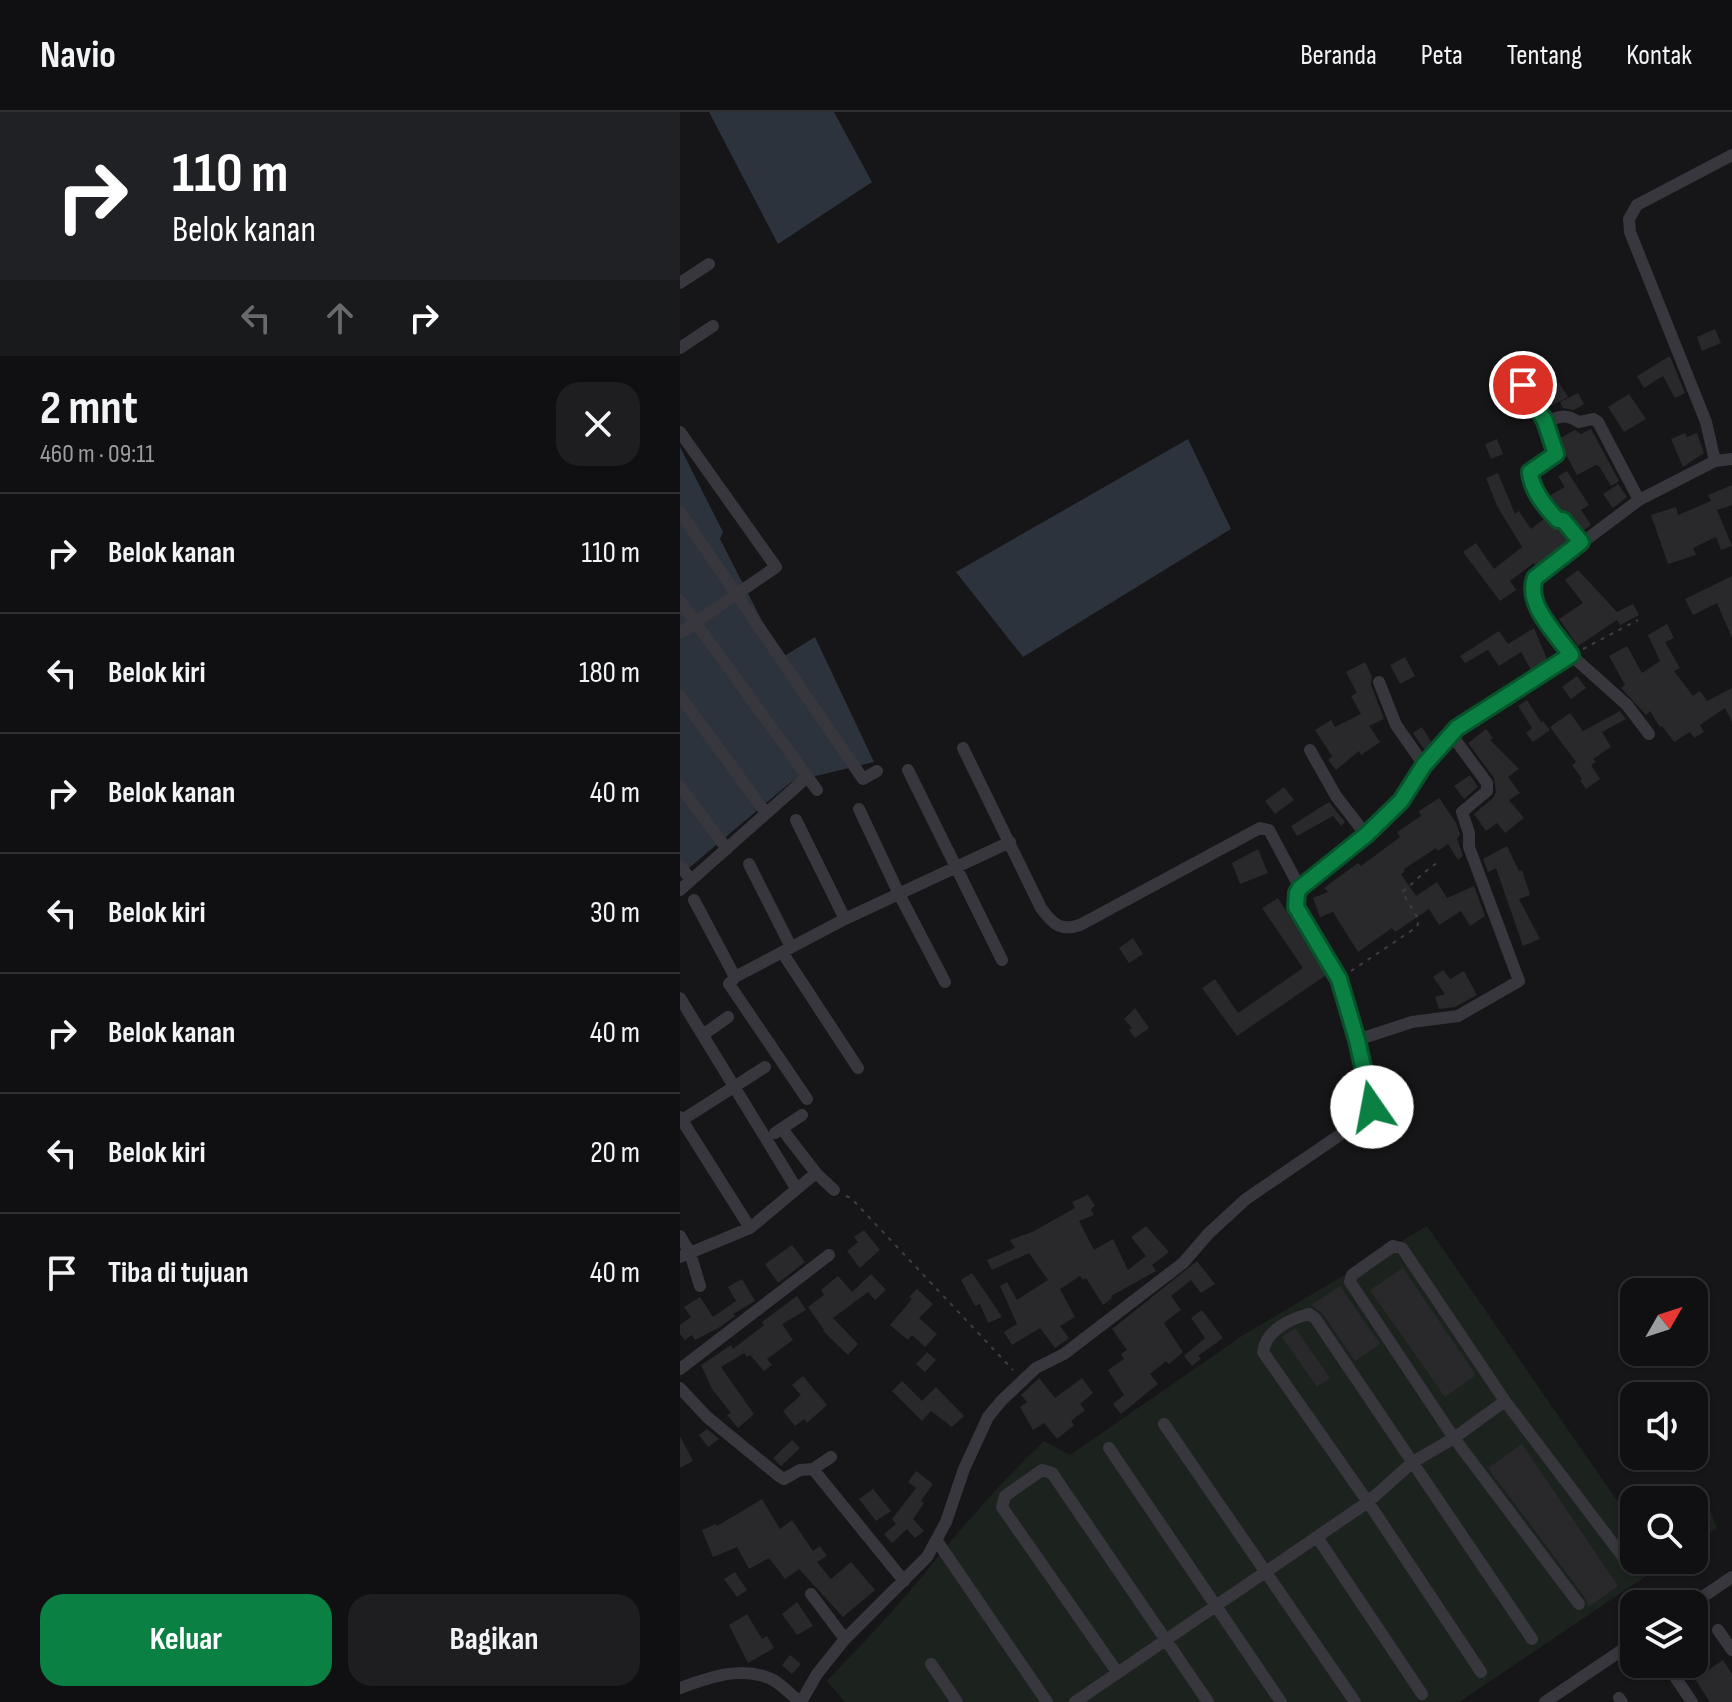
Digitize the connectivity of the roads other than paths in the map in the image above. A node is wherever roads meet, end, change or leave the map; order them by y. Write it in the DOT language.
graph roads {
  1 [pos="1732,155"];
  2 [pos="709,264"];
  3 [pos="680,265"];
  4 [pos="684,280"];
  5 [pos="713,326"];
  6 [pos="680,348"];
  7 [pos="1523,385"];
  8 [pos="1545,421"];
  9 [pos="680,432"];
  10 [pos="1732,459"];
  11 [pos="1715,461"];
  12 [pos="1639,500"];
  13 [pos="680,512"];
  14 [pos="1581,542"];
  15 [pos="737,595"];
  16 [pos="680,601"];
  17 [pos="695,623"];
  18 [pos="680,633"];
  19 [pos="1571,655"];
  20 [pos="1379,682"];
  21 [pos="680,696"];
  22 [pos="1451,734"];
  23 [pos="1649,734"];
  24 [pos="963,748"];
  25 [pos="1310,750"];
  26 [pos="1424,765"];
  27 [pos="908,770"];
  28 [pos="877,771"];
  29 [pos="806,778"];
  30 [pos="680,786"];
  31 [pos="817,790"];
  32 [pos="859,809"];
  33 [pos="766,813"];
  34 [pos="796,820"];
  35 [pos="1366,835"];
  36 [pos="1010,842"];
  37 [pos="727,849"];
  38 [pos="749,864"];
  39 [pos="680,866"];
  40 [pos="955,869"];
  41 [pos="691,880"];
  42 [pos="1300,888"];
  43 [pos="680,890"];
  44 [pos="899,894"];
  45 [pos="694,900"];
  46 [pos="845,919"];
  47 [pos="787,949"];
  48 [pos="1002,960"];
  49 [pos="735,977"];
  50 [pos="945,982"];
  51 [pos="680,998"];
  52 [pos="728,1017"];
  53 [pos="704,1034"];
  54 [pos="1357,1040"];
  55 [pos="765,1067"];
  56 [pos="858,1068"];
  57 [pos="733,1088"];
  58 [pos="807,1099"];
  59 [pos="802,1115"];
  60 [pos="681,1119"];
  61 [pos="782,1129"];
  62 [pos="766,1140"];
  63 [pos="816,1173"];
  64 [pos="796,1188"];
  65 [pos="834,1190"];
  66 [pos="750,1228"];
  67 [pos="680,1236"];
  68 [pos="685,1255"];
  69 [pos="829,1255"];
  70 [pos="700,1286"];
  71 [pos="680,1369"];
  72 [pos="680,1388"];
  73 [pos="1505,1401"];
  74 [pos="1164,1424"];
  75 [pos="1454,1438"];
  76 [pos="1109,1448"];
  77 [pos="831,1457"];
  78 [pos="1413,1462"];
  79 [pos="813,1469"];
  80 [pos="1368,1502"];
  81 [pos="1317,1537"];
  82 [pos="937,1541"];
  83 [pos="1620,1553"];
  84 [pos="1267,1571"];
  85 [pos="1732,1577"];
  86 [pos="904,1581"];
  87 [pos="1708,1593"];
  88 [pos="811,1594"];
  89 [pos="1579,1604"];
  90 [pos="1216,1605"];
  91 [pos="1718,1630"];
  92 [pos="845,1639"];
  93 [pos="1166,1639"];
  94 [pos="1532,1639"];
  95 [pos="1732,1650"];
  96 [pos="1620,1651"];
  97 [pos="931,1664"];
  98 [pos="1117,1672"];
  99 [pos="1481,1672"];
  100 [pos="1676,1678"];
  101 [pos="680,1688"];
  102 [pos="1422,1694"];
  103 [pos="801,1702"];
  104 [pos="957,1702"];
  105 [pos="1047,1702"];
  106 [pos="1075,1702"];
  107 [pos="1208,1702"];
  108 [pos="1281,1702"];
  109 [pos="1355,1702"];
  110 [pos="1545,1702"];
  111 [pos="1692,1702"];
  1 -- 11 [label="street"];
  2 -- 4 [label="street"];
  3 -- 4 [label="street"];
  5 -- 6 [label="street"];
  7 -- 8 [label="street"];
  8 -- 12 [label="street"];
  8 -- 14 [label="street"];
  9 -- 15 [label="street"];
  10 -- 11 [label="street"];
  11 -- 12 [label="street"];
  12 -- 14 [label="street"];
  13 -- 15 [label="street"];
  14 -- 19 [label="street"];
  15 -- 17 [label="street"];
  15 -- 28 [label="street"];
  16 -- 17 [label="street"];
  17 -- 18 [label="street"];
  17 -- 29 [label="street"];
  19 -- 22 [label="street"];
  19 -- 23 [label="street"];
  20 -- 26 [label="street"];
  21 -- 33 [label="street"];
  22 -- 26 [label="street"];
  22 -- 54 [label="street"];
  24 -- 36 [label="street"];
  25 -- 35 [label="street"];
  26 -- 35 [label="street"];
  27 -- 40 [label="street"];
  29 -- 31 [label="street"];
  29 -- 33 [label="street"];
  30 -- 37 [label="street"];
  32 -- 44 [label="street"];
  33 -- 37 [label="street"];
  34 -- 46 [label="street"];
  35 -- 42 [label="street"];
  36 -- 40 [label="street"];
  36 -- 42 [label="street"];
  37 -- 41 [label="street"];
  38 -- 47 [label="street"];
  39 -- 41 [label="street"];
  40 -- 44 [label="street"];
  40 -- 48 [label="street"];
  41 -- 43 [label="street"];
  42 -- 54 [label="street"];
  44 -- 46 [label="street"];
  44 -- 50 [label="street"];
  45 -- 49 [label="street"];
  46 -- 47 [label="street"];
  47 -- 49 [label="street"];
  47 -- 56 [label="street"];
  49 -- 58 [label="street"];
  51 -- 53 [label="street"];
  52 -- 53 [label="street"];
  53 -- 57 [label="street"];
  54 -- 82 [label="street"];
  55 -- 57 [label="street"];
  57 -- 60 [label="street"];
  57 -- 62 [label="street"];
  59 -- 61 [label="street"];
  60 -- 66 [label="street"];
  61 -- 62 [label="street"];
  61 -- 63 [label="street"];
  62 -- 64 [label="street"];
  63 -- 64 [label="street"];
  63 -- 65 [label="street"];
  64 -- 66 [label="street"];
  66 -- 68 [label="street"];
  67 -- 68 [label="street"];
  68 -- 70 [label="street"];
  69 -- 71 [label="street"];
  72 -- 79 [label="street"];
  73 -- 75 [label="street"];
  73 -- 75 [label="street"];
  73 -- 83 [label="street"];
  74 -- 84 [label="street"];
  75 -- 78 [label="street"];
  75 -- 89 [label="street"];
  76 -- 90 [label="street"];
  77 -- 79 [label="street"];
  78 -- 80 [label="street"];
  78 -- 80 [label="street"];
  78 -- 94 [label="street"];
  79 -- 86 [label="street"];
  80 -- 81 [label="street"];
  80 -- 99 [label="street"];
  81 -- 84 [label="street"];
  81 -- 102 [label="street"];
  82 -- 86 [label="street"];
  82 -- 105 [label="street"];
  84 -- 90 [label="street"];
  84 -- 109 [label="street"];
  85 -- 87 [label="street"];
  86 -- 92 [label="street"];
  88 -- 92 [label="street"];
  90 -- 93 [label="street"];
  90 -- 108 [label="street"];
  91 -- 95 [label="street"];
  92 -- 103 [label="street"];
  93 -- 98 [label="street"];
  93 -- 98 [label="street"];
  93 -- 107 [label="street"];
  96 -- 110 [label="street"];
  97 -- 104 [label="street"];
  98 -- 106 [label="street"];
  100 -- 111 [label="street"];
  101 -- 103 [label="street"];
}
